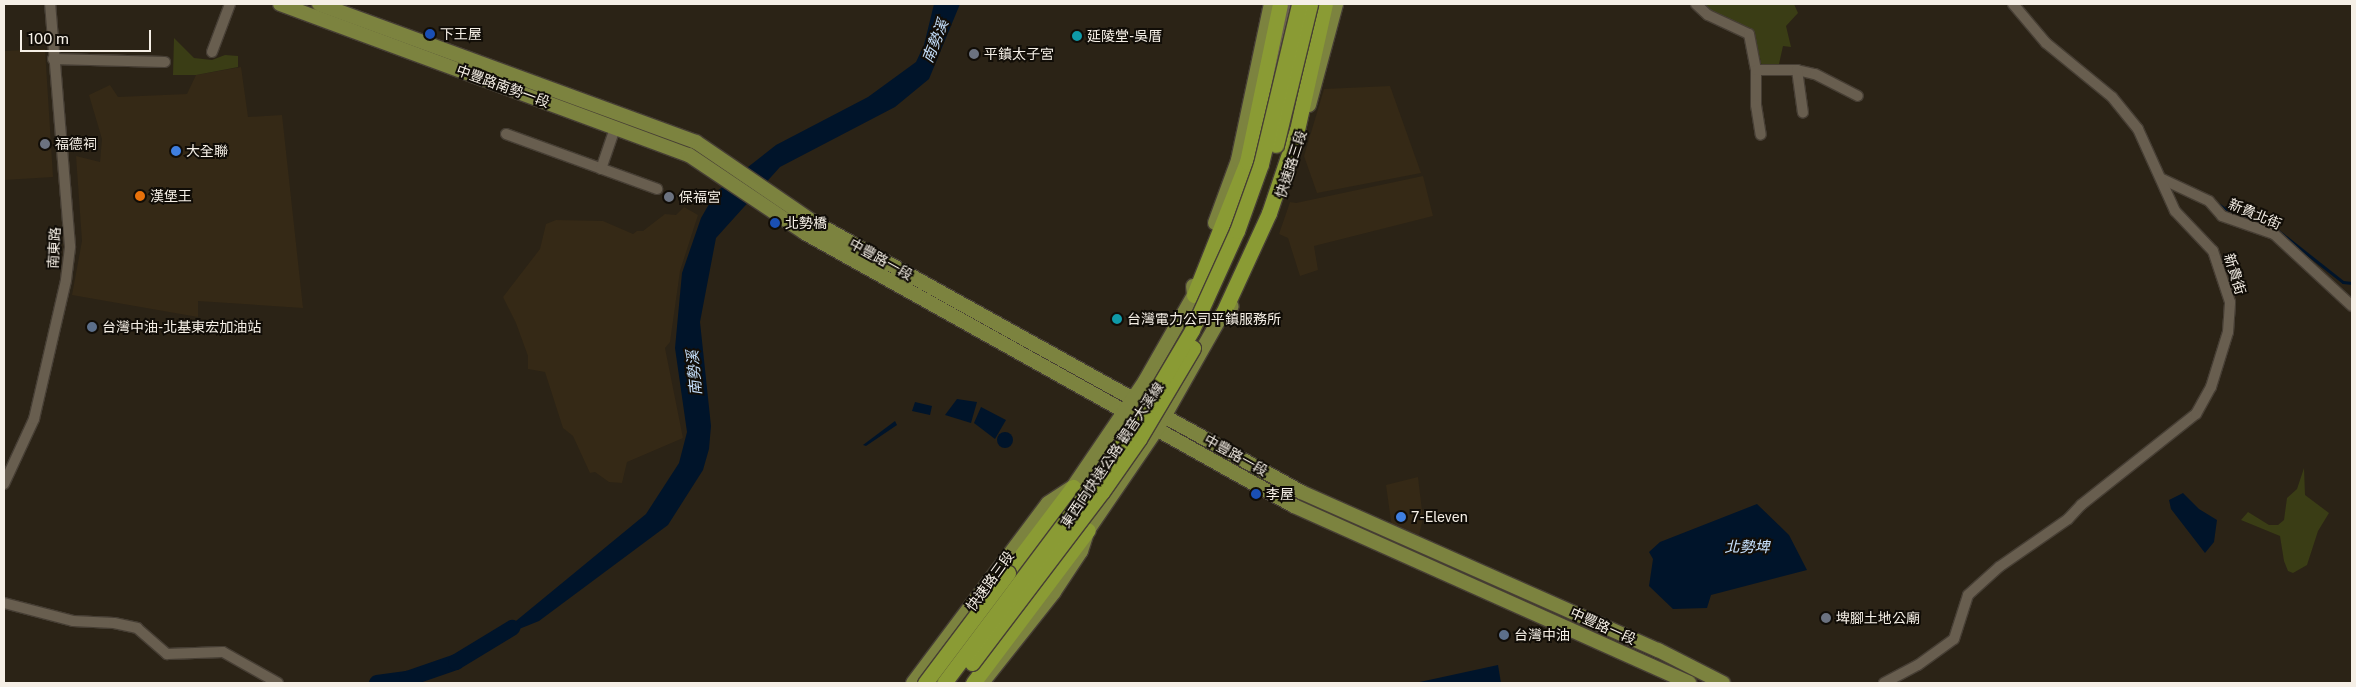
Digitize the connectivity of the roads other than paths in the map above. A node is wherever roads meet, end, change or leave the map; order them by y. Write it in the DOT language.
graph roads {
  1 [pos="50,4"];
  2 [pos="230,4"];
  3 [pos="280,4"];
  4 [pos="320,4"];
  5 [pos="1271,4"];
  6 [pos="1280,4"];
  7 [pos="1289,4"];
  8 [pos="1299,4"];
  9 [pos="1310,4"];
  10 [pos="1320,4"];
  11 [pos="1325,4"];
  12 [pos="1336,4"];
  13 [pos="1696,4"];
  14 [pos="2013,4"];
  15 [pos="212,52"];
  16 [pos="53,59"];
  17 [pos="165,62"];
  18 [pos="1756,70"];
  19 [pos="1797,70"];
  20 [pos="1858,96"];
  21 [pos="1803,113"];
  22 [pos="619,114"];
  23 [pos="615,128"];
  24 [pos="506,134"];
  25 [pos="1761,135"];
  26 [pos="601,169"];
  27 [pos="726,171"];
  28 [pos="2162,179"];
  29 [pos="657,189"];
  30 [pos="763,196"];
  31 [pos="1194,296"];
  32 [pos="2352,306"];
  33 [pos="1223,314"];
  34 [pos="1133,398"];
  35 [pos="1125,411"];
  36 [pos="1165,415"];
  37 [pos="1157,429"];
  38 [pos="4,484"];
  39 [pos="1074,487"];
  40 [pos="1088,530"];
  41 [pos="1456,561"];
  42 [pos="1451,575"];
  43 [pos="4,603"];
  44 [pos="928,665"];
  45 [pos="943,682"];
  46 [pos="278,683"];
  47 [pos="913,683"];
  48 [pos="925,683"];
  49 [pos="956,683"];
  50 [pos="966,683"];
  51 [pos="973,683"];
  52 [pos="982,683"];
  53 [pos="1689,683"];
  54 [pos="1723,683"];
  55 [pos="1884,683"];
  1 -- 16 [label="street, 南東路"];
  2 -- 15 [label="street"];
  3 -- 23 [label="main road, 中豐路南勢一段"];
  4 -- 22 [label="main road, 中豐路南勢一段"];
  5 -- 31 [label="main road, 快速路三段"];
  6 -- 31 [label="highway"];
  7 -- 31 [label="street, 快速路三段"];
  8 -- 45 [label="highway, 東西向快速公路 觀音大溪線, bridge"];
  9 -- 49 [label="highway, 東西向快速公路 觀音大溪線, bridge"];
  10 -- 33 [label="street, 快速路三段"];
  11 -- 33 [label="highway"];
  12 -- 33 [label="main road, 快速路三段"];
  13 -- 18 [label="street"];
  14 -- 28 [label="street, 新貴街"];
  16 -- 17 [label="street"];
  16 -- 38 [label="street, 南東路"];
  18 -- 19 [label="street"];
  18 -- 25 [label="street"];
  19 -- 20 [label="street"];
  19 -- 21 [label="street"];
  22 -- 23 [label="main road"];
  22 -- 27 [label="main road, 中豐路南勢一段"];
  23 -- 26 [label="street"];
  23 -- 27 [label="main road, 中豐路南勢一段"];
  24 -- 26 [label="street"];
  26 -- 29 [label="street"];
  27 -- 30 [label="main road"];
  28 -- 32 [label="street, 新貴北街"];
  28 -- 55 [label="street, 新貴街"];
  30 -- 34 [label="main road, 中豐路一段"];
  30 -- 35 [label="main road, 中豐路一段"];
  31 -- 34 [label="main road, 快速路三段"];
  33 -- 36 [label="main road, 快速路三段"];
  34 -- 35 [label="main road, 快速路三段"];
  34 -- 36 [label="main road, 中豐路一段"];
  35 -- 37 [label="main road, 中豐路一段"];
  35 -- 39 [label="main road, 快速路三段"];
  36 -- 37 [label="main road, 快速路三段"];
  36 -- 41 [label="main road, 中豐路一段"];
  37 -- 40 [label="main road, 快速路三段"];
  37 -- 42 [label="main road, 中豐路一段"];
  39 -- 44 [label="main road, 快速路三段"];
  39 -- 45 [label="street, 快速路三段"];
  39 -- 48 [label="highway, bridge"];
  40 -- 50 [label="street, 快速路三段"];
  40 -- 51 [label="highway"];
  40 -- 52 [label="main road, 快速路三段"];
  41 -- 42 [label="main road"];
  41 -- 54 [label="main road, 中豐路一段"];
  42 -- 53 [label="main road, 中豐路一段"];
  43 -- 46 [label="street"];
  44 -- 45 [label="street"];
  44 -- 47 [label="main road, 快速路三段"];
}
